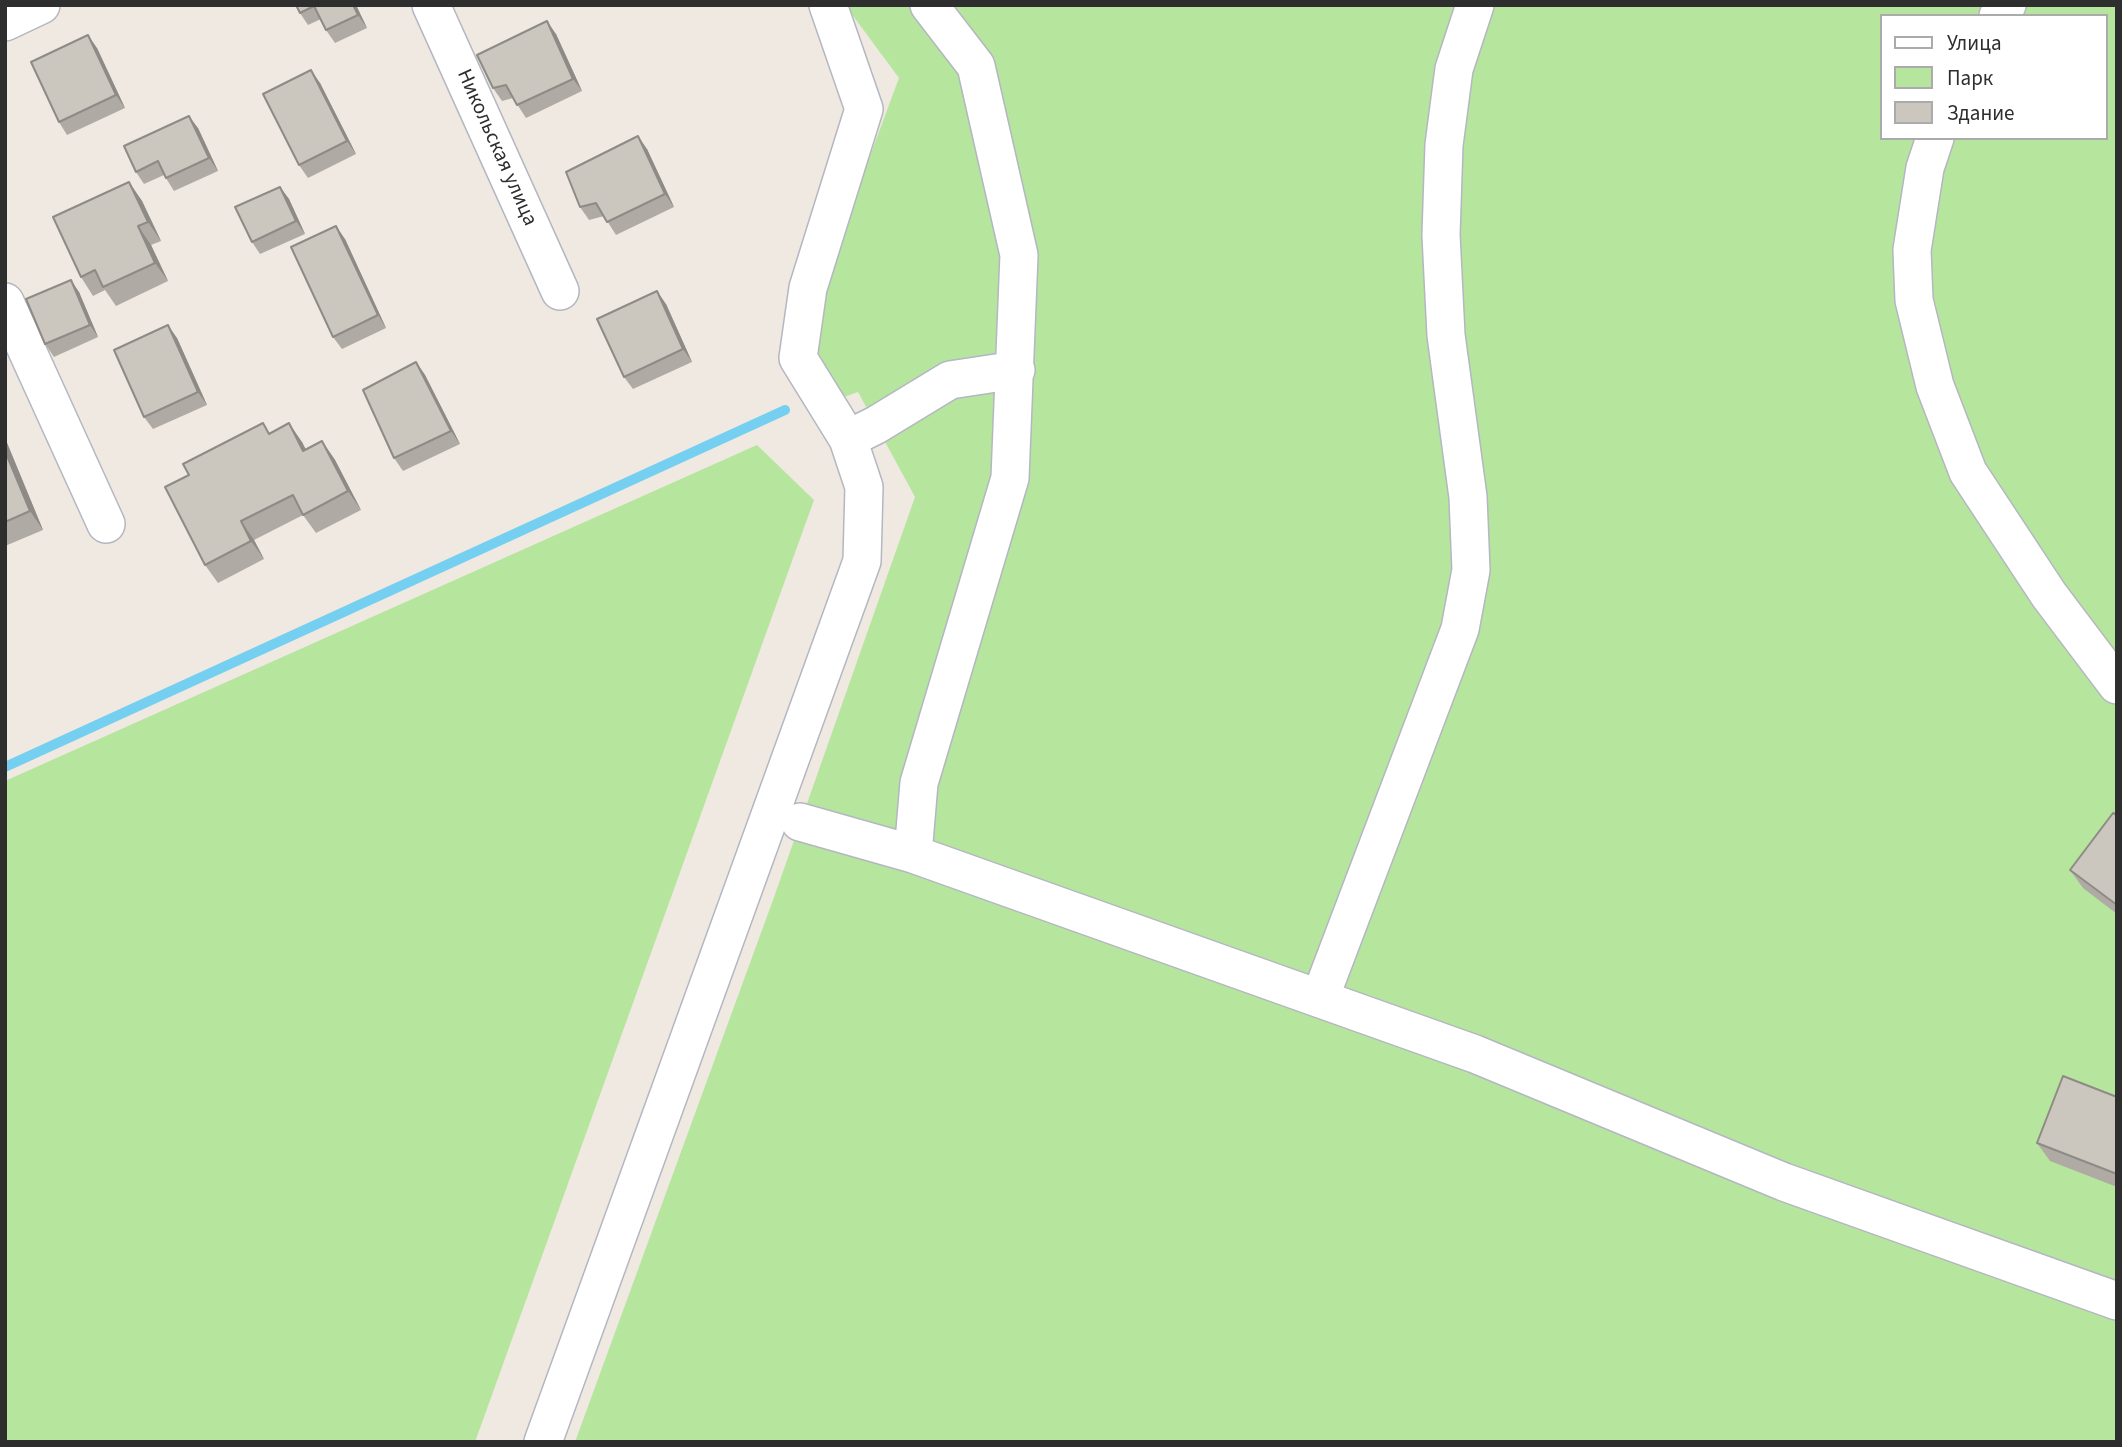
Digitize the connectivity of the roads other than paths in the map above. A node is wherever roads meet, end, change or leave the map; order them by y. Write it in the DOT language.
graph roads {
  1 [pos="41,5"];
  2 [pos="431,5"];
  3 [pos="828,5"];
  4 [pos="929,5"];
  5 [pos="1475,5"];
  6 [pos="5,22"];
  7 [pos="1934,140"];
  8 [pos="560,291"];
  9 [pos="5,302"];
  10 [pos="1016,370"];
  11 [pos="848,439"];
  12 [pos="106,524"];
  13 [pos="2117,685"];
  14 [pos="800,822"];
  15 [pos="913,854"];
  16 [pos="1320,998"];
  17 [pos="2117,1301"];
  18 [pos="543,1442"];
  1 -- 6 [label="street"];
  2 -- 8 [label="street, Никольская улица"];
  3 -- 11 [label="street"];
  4 -- 10 [label="street"];
  5 -- 16 [label="street"];
  7 -- 13 [label="street"];
  9 -- 12 [label="street"];
  10 -- 11 [label="street"];
  10 -- 15 [label="street"];
  11 -- 18 [label="street"];
  14 -- 15 [label="street"];
  15 -- 16 [label="street"];
  16 -- 17 [label="street"];
}
